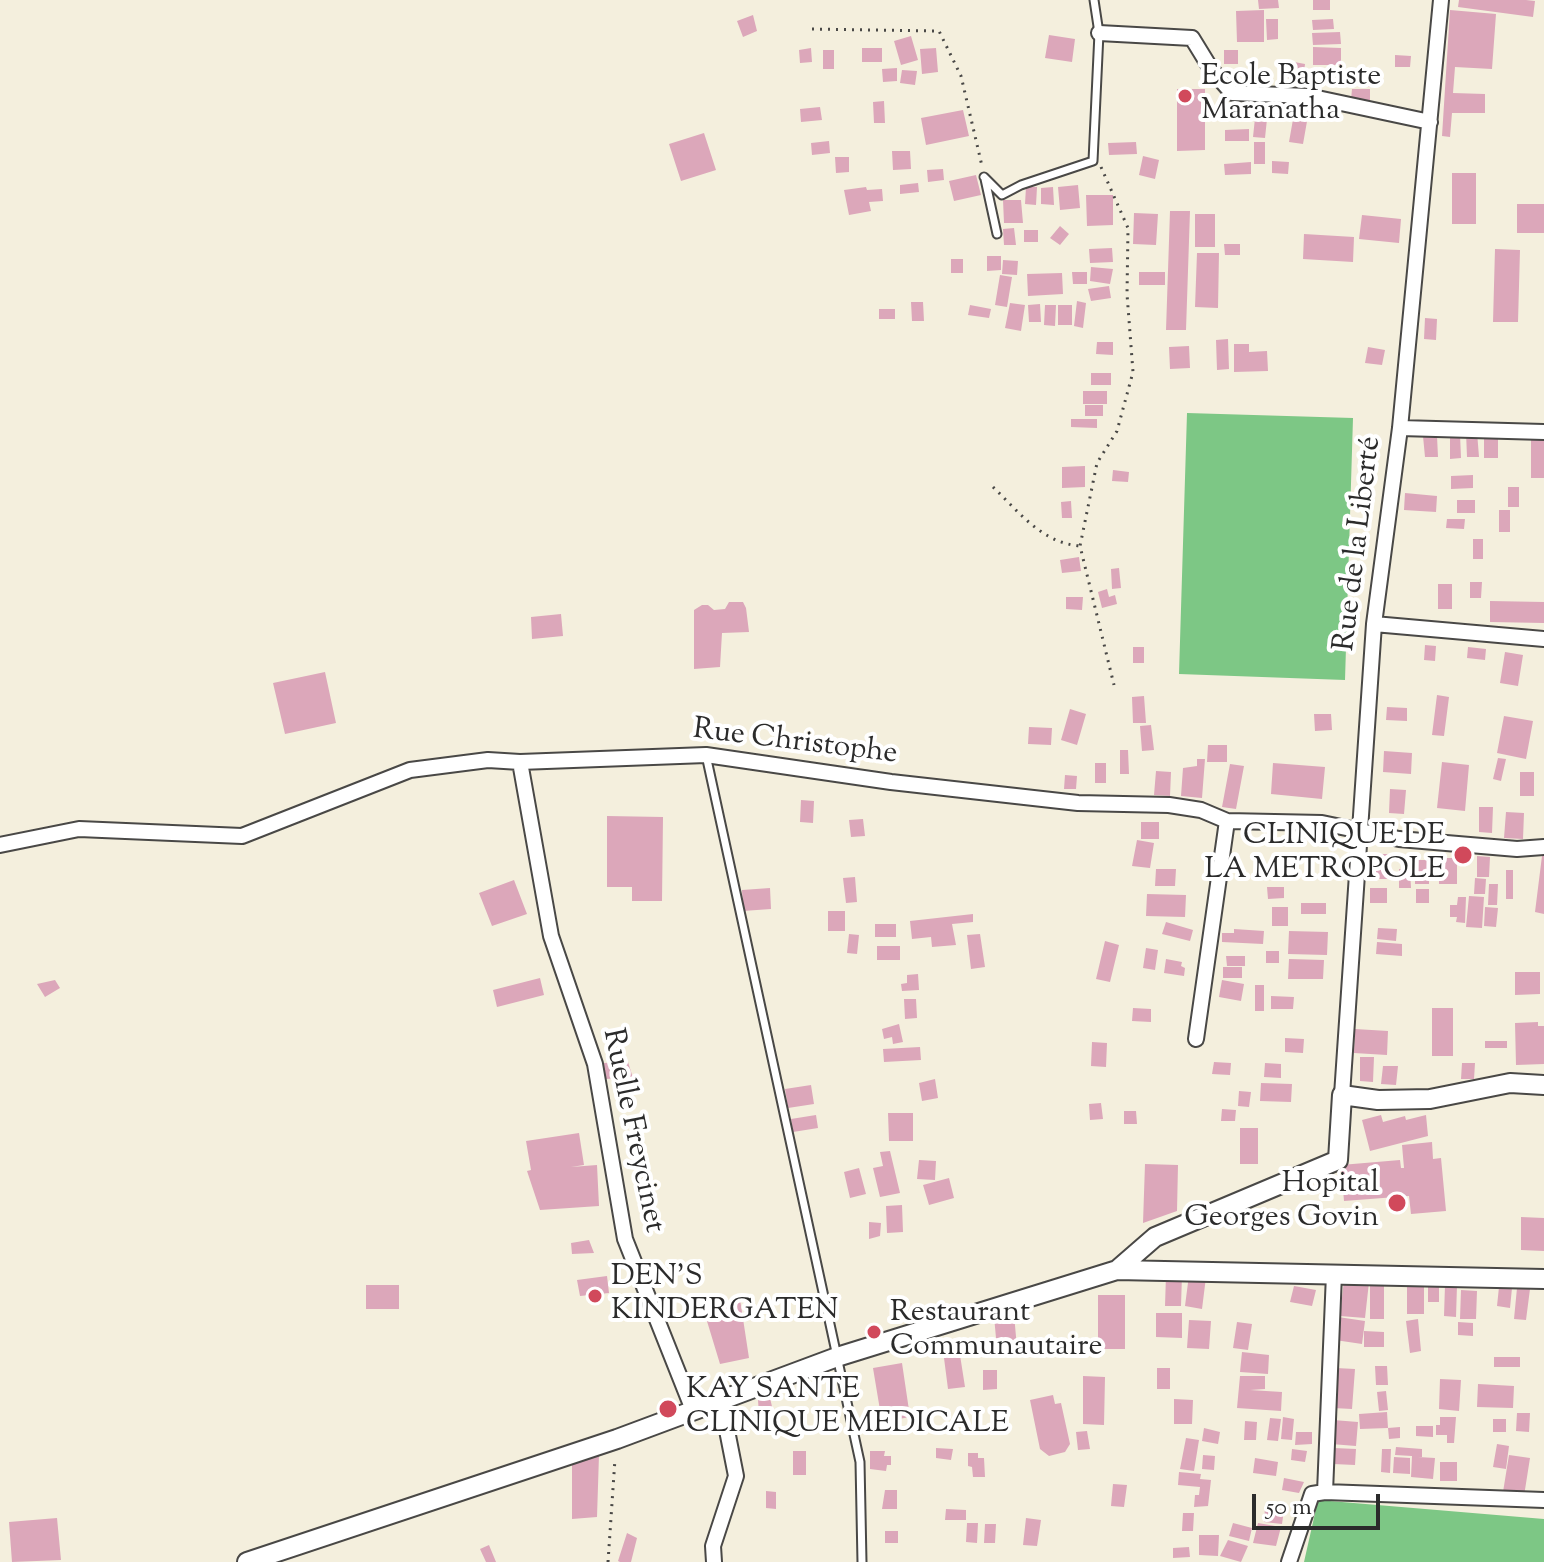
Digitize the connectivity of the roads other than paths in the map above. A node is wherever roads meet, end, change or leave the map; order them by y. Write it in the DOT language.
graph roads {
  1 [pos="1094,0"];
  2 [pos="1441,0"];
  3 [pos="1099,33"];
  4 [pos="1430,122"];
  5 [pos="997,234"];
  6 [pos="1400,428"];
  7 [pos="1544,432"];
  8 [pos="1374,624"];
  9 [pos="1544,639"];
  10 [pos="706,755"];
  11 [pos="520,762"];
  12 [pos="1227,821"];
  13 [pos="1360,832"];
  14 [pos="0,845"];
  15 [pos="1544,847"];
  16 [pos="1196,1039"];
  17 [pos="1544,1085"];
  18 [pos="1342,1095"];
  19 [pos="1117,1270"];
  20 [pos="1334,1274"];
  21 [pos="1544,1279"];
  22 [pos="837,1357"];
  23 [pos="721,1400"];
  24 [pos="693,1410"];
  25 [pos="1325,1492"];
  26 [pos="1544,1500"];
  27 [pos="247,1562"];
  28 [pos="714,1562"];
  29 [pos="862,1562"];
  30 [pos="1289,1562"];
  1 -- 3 [label="lane"];
  2 -- 4 [label="street, Rue de la Liberté"];
  3 -- 4 [label="street"];
  3 -- 5 [label="lane"];
  4 -- 6 [label="street, Rue de la Liberté"];
  6 -- 7 [label="street"];
  6 -- 8 [label="street, Rue de la Liberté"];
  8 -- 9 [label="street"];
  8 -- 13 [label="street, Rue de la Liberté"];
  10 -- 11 [label="street, Rue Christophe"];
  10 -- 12 [label="street, Rue Christophe"];
  10 -- 22 [label="lane"];
  11 -- 14 [label="street, Rue Christophe"];
  11 -- 24 [label="street, Ruelle Freycinet"];
  12 -- 13 [label="street, Rue Christophe"];
  12 -- 16 [label="street"];
  13 -- 15 [label="street, Rue Christophe"];
  13 -- 18 [label="street, Rue de la Liberté"];
  17 -- 18 [label="street"];
  18 -- 19 [label="street"];
  19 -- 20 [label="street"];
  19 -- 22 [label="street"];
  20 -- 21 [label="street"];
  20 -- 25 [label="street"];
  22 -- 23 [label="street"];
  22 -- 29 [label="lane"];
  23 -- 24 [label="street"];
  23 -- 28 [label="street"];
  24 -- 27 [label="street"];
  25 -- 26 [label="street"];
  25 -- 30 [label="street"];
}
